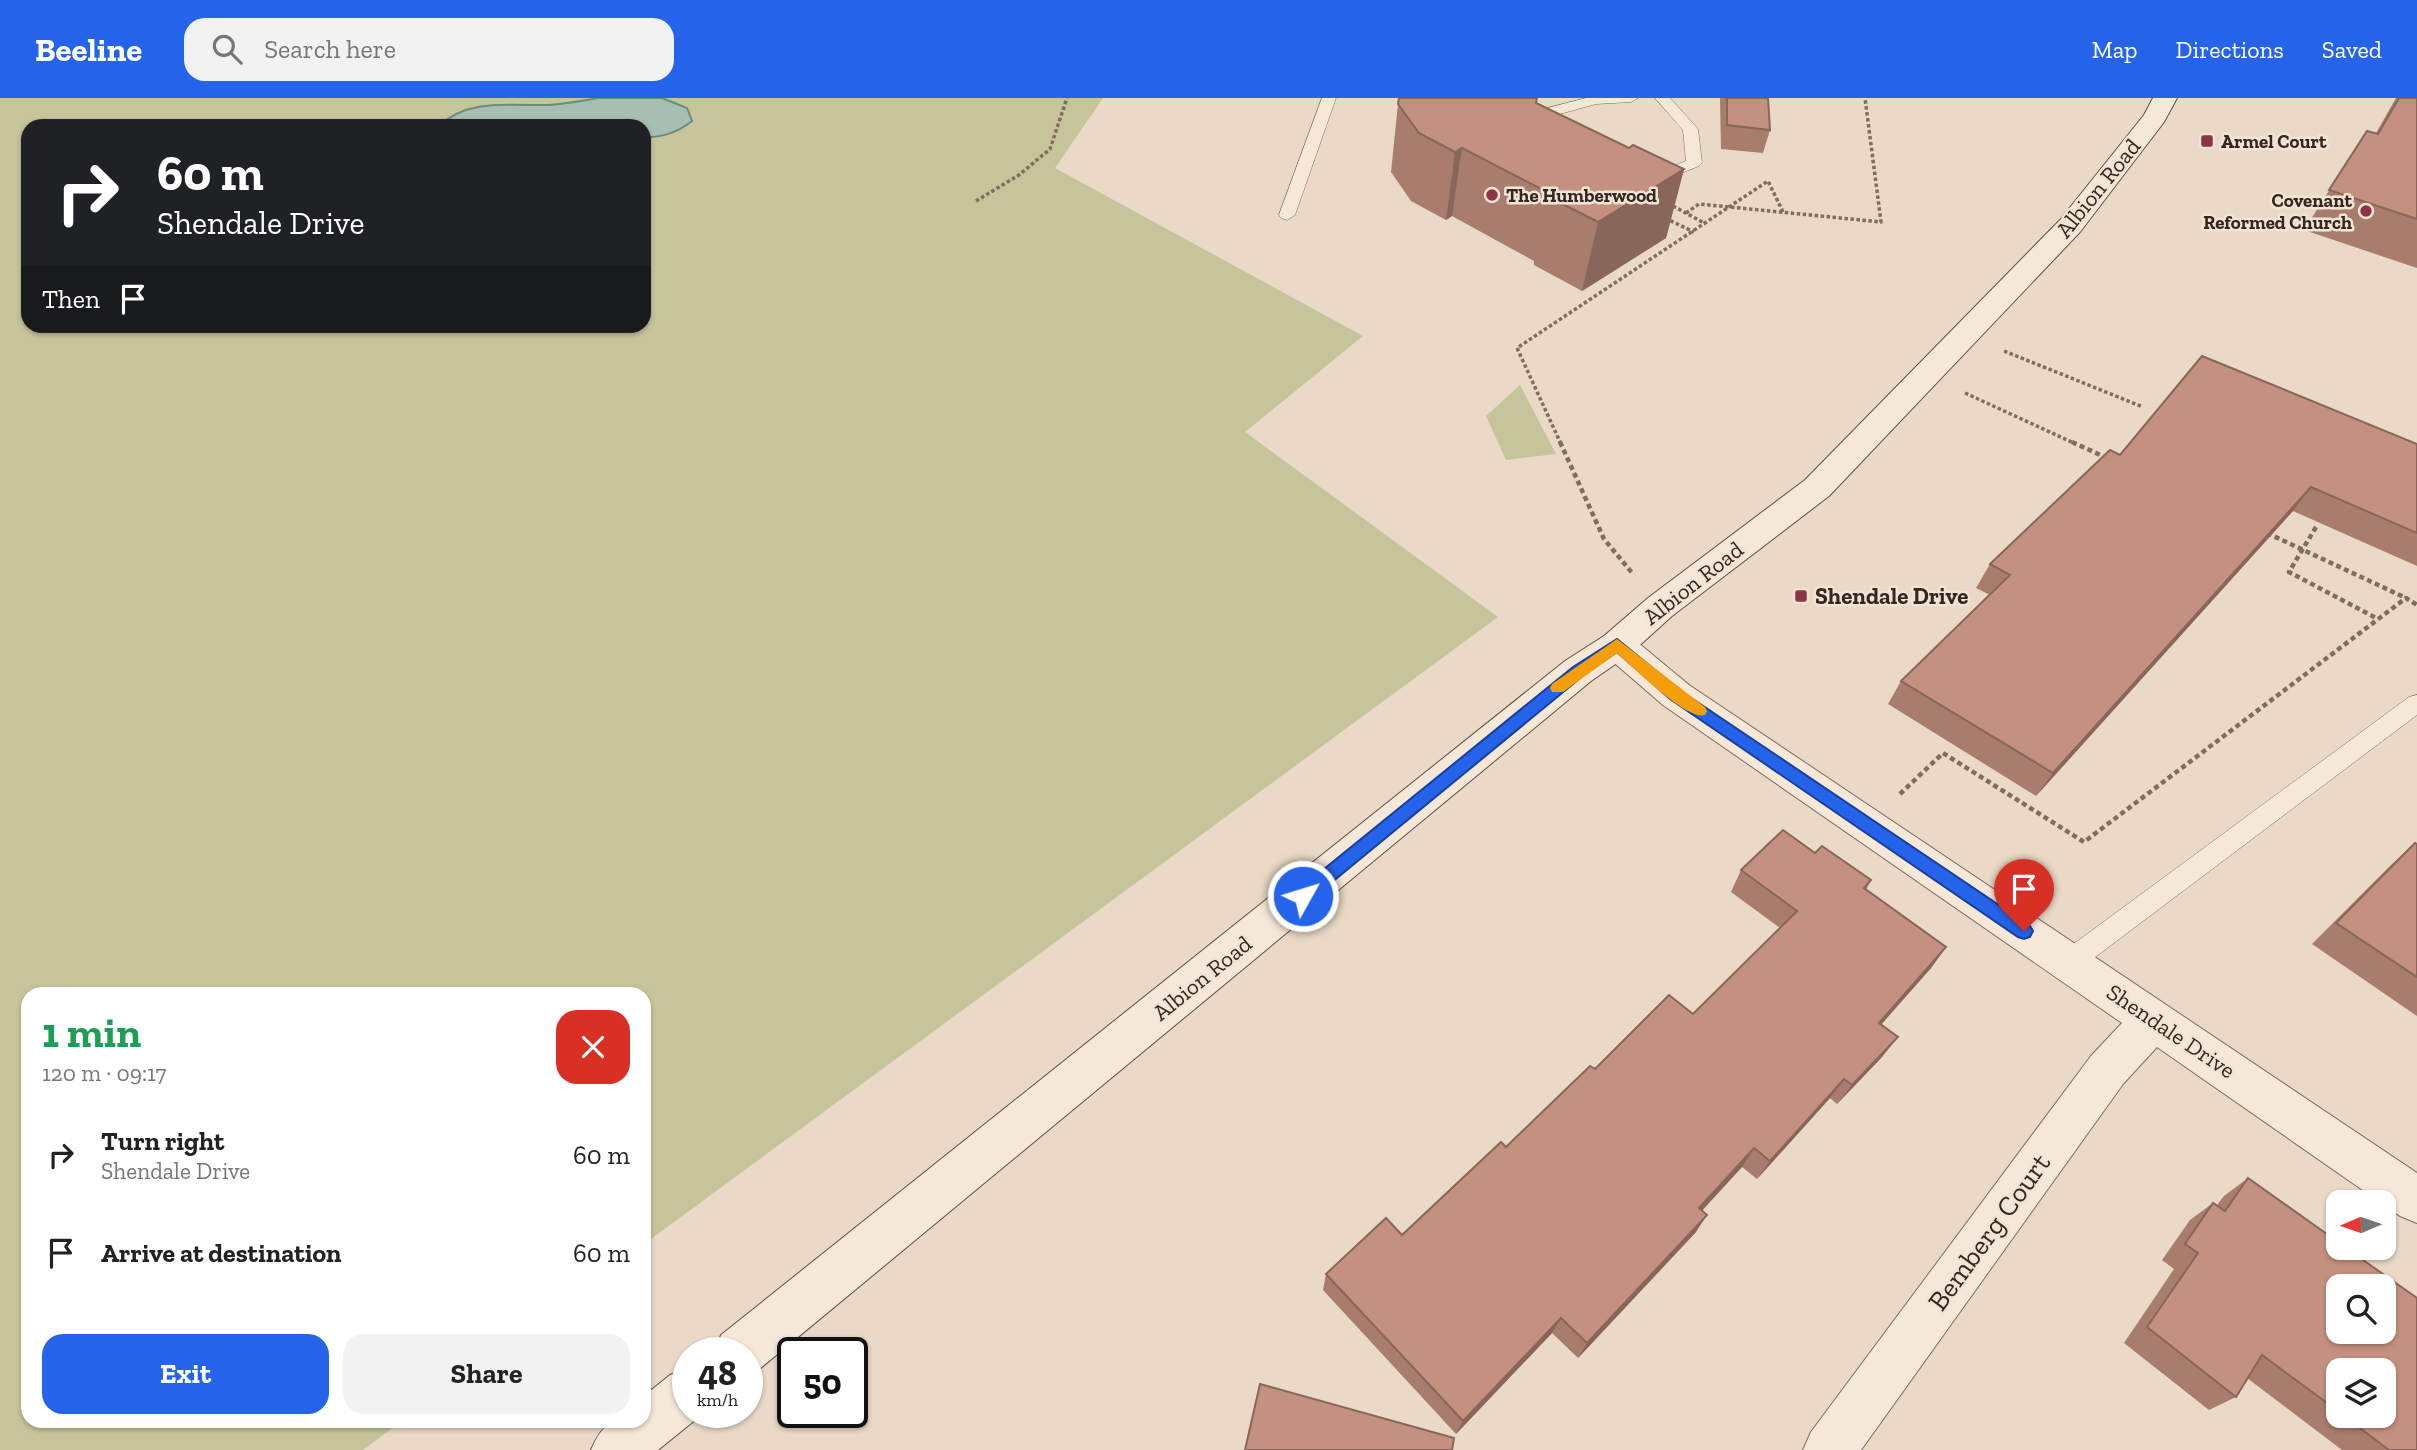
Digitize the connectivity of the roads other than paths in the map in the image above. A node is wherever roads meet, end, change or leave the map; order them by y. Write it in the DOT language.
graph roads {
  1 [pos="1329,98"];
  2 [pos="1631,98"];
  3 [pos="1662,98"];
  4 [pos="2165,98"];
  5 [pos="1551,148"];
  6 [pos="1643,179"];
  7 [pos="1287,215"];
  8 [pos="1617,645"];
  9 [pos="2417,703"];
  10 [pos="2069,961"];
  11 [pos="2155,1018"];
  12 [pos="2417,1200"];
  13 [pos="759,1337"];
  14 [pos="672,1407"];
  15 [pos="651,1423"];
  16 [pos="645,1428"];
  17 [pos="617,1450"];
  18 [pos="1829,1450"];
  1 -- 7 [label="lane"];
  2 -- 5 [label="lane"];
  3 -- 6 [label="lane"];
  4 -- 8 [label="main road, Albion Road"];
  8 -- 10 [label="main road, Shendale Drive"];
  8 -- 13 [label="main road, Albion Road"];
  9 -- 10 [label="lane"];
  10 -- 11 [label="main road, Shendale Drive"];
  11 -- 12 [label="main road, Shendale Drive"];
  11 -- 18 [label="main road, Bemberg Court"];
  14 -- 15 [label="main road"];
  16 -- 17 [label="main road"];
}
